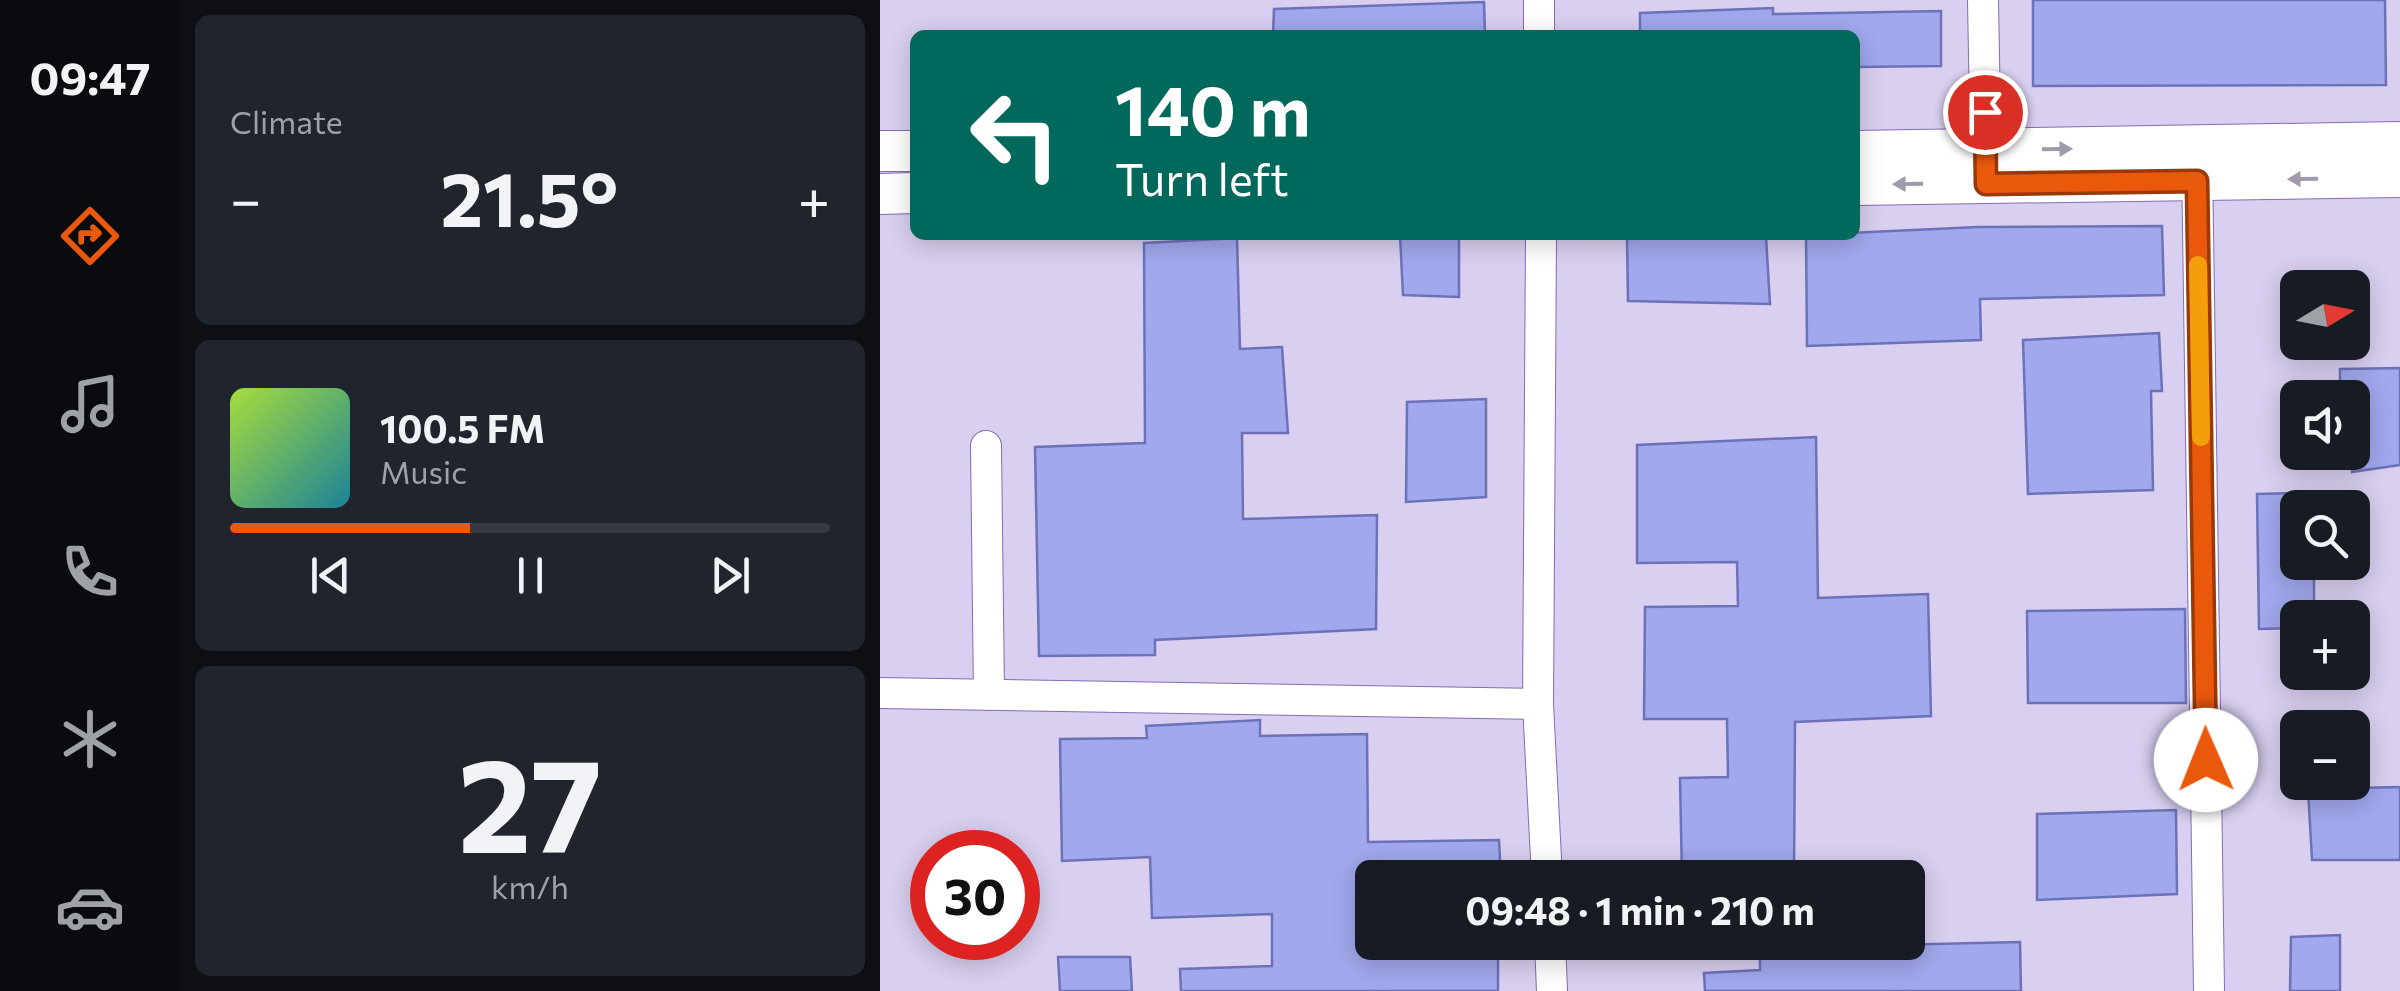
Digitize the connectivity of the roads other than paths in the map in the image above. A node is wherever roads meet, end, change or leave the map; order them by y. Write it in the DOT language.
graph roads {
  1 [pos="1539,0"];
  2 [pos="1983,0"];
  3 [pos="1540,30"];
  4 [pos="2400,142"];
  5 [pos="880,151"];
  6 [pos="910,151"];
  7 [pos="1860,152"];
  8 [pos="2197,163"];
  9 [pos="1986,167"];
  10 [pos="2400,177"];
  11 [pos="1860,184"];
  12 [pos="880,194"];
  13 [pos="910,194"];
  14 [pos="1541,240"];
  15 [pos="986,446"];
  16 [pos="880,694"];
  17 [pos="989,695"];
  18 [pos="1538,704"];
  19 [pos="1545,860"];
  20 [pos="1551,960"];
  21 [pos="1552,991"];
  22 [pos="2209,991"];
  1 -- 3 [label="street"];
  2 -- 9 [label="street"];
  4 -- 8 [label="main road"];
  5 -- 6 [label="main road"];
  7 -- 9 [label="main road"];
  8 -- 9 [label="main road"];
  10 -- 8 [label="main road, one-way"];
  8 -- 22 [label="street"];
  9 -- 11 [label="main road, one-way"];
  12 -- 13 [label="main road"];
  14 -- 18 [label="street"];
  15 -- 17 [label="street"];
  16 -- 17 [label="street"];
  17 -- 18 [label="street"];
  18 -- 19 [label="street"];
  20 -- 21 [label="street"];
}
